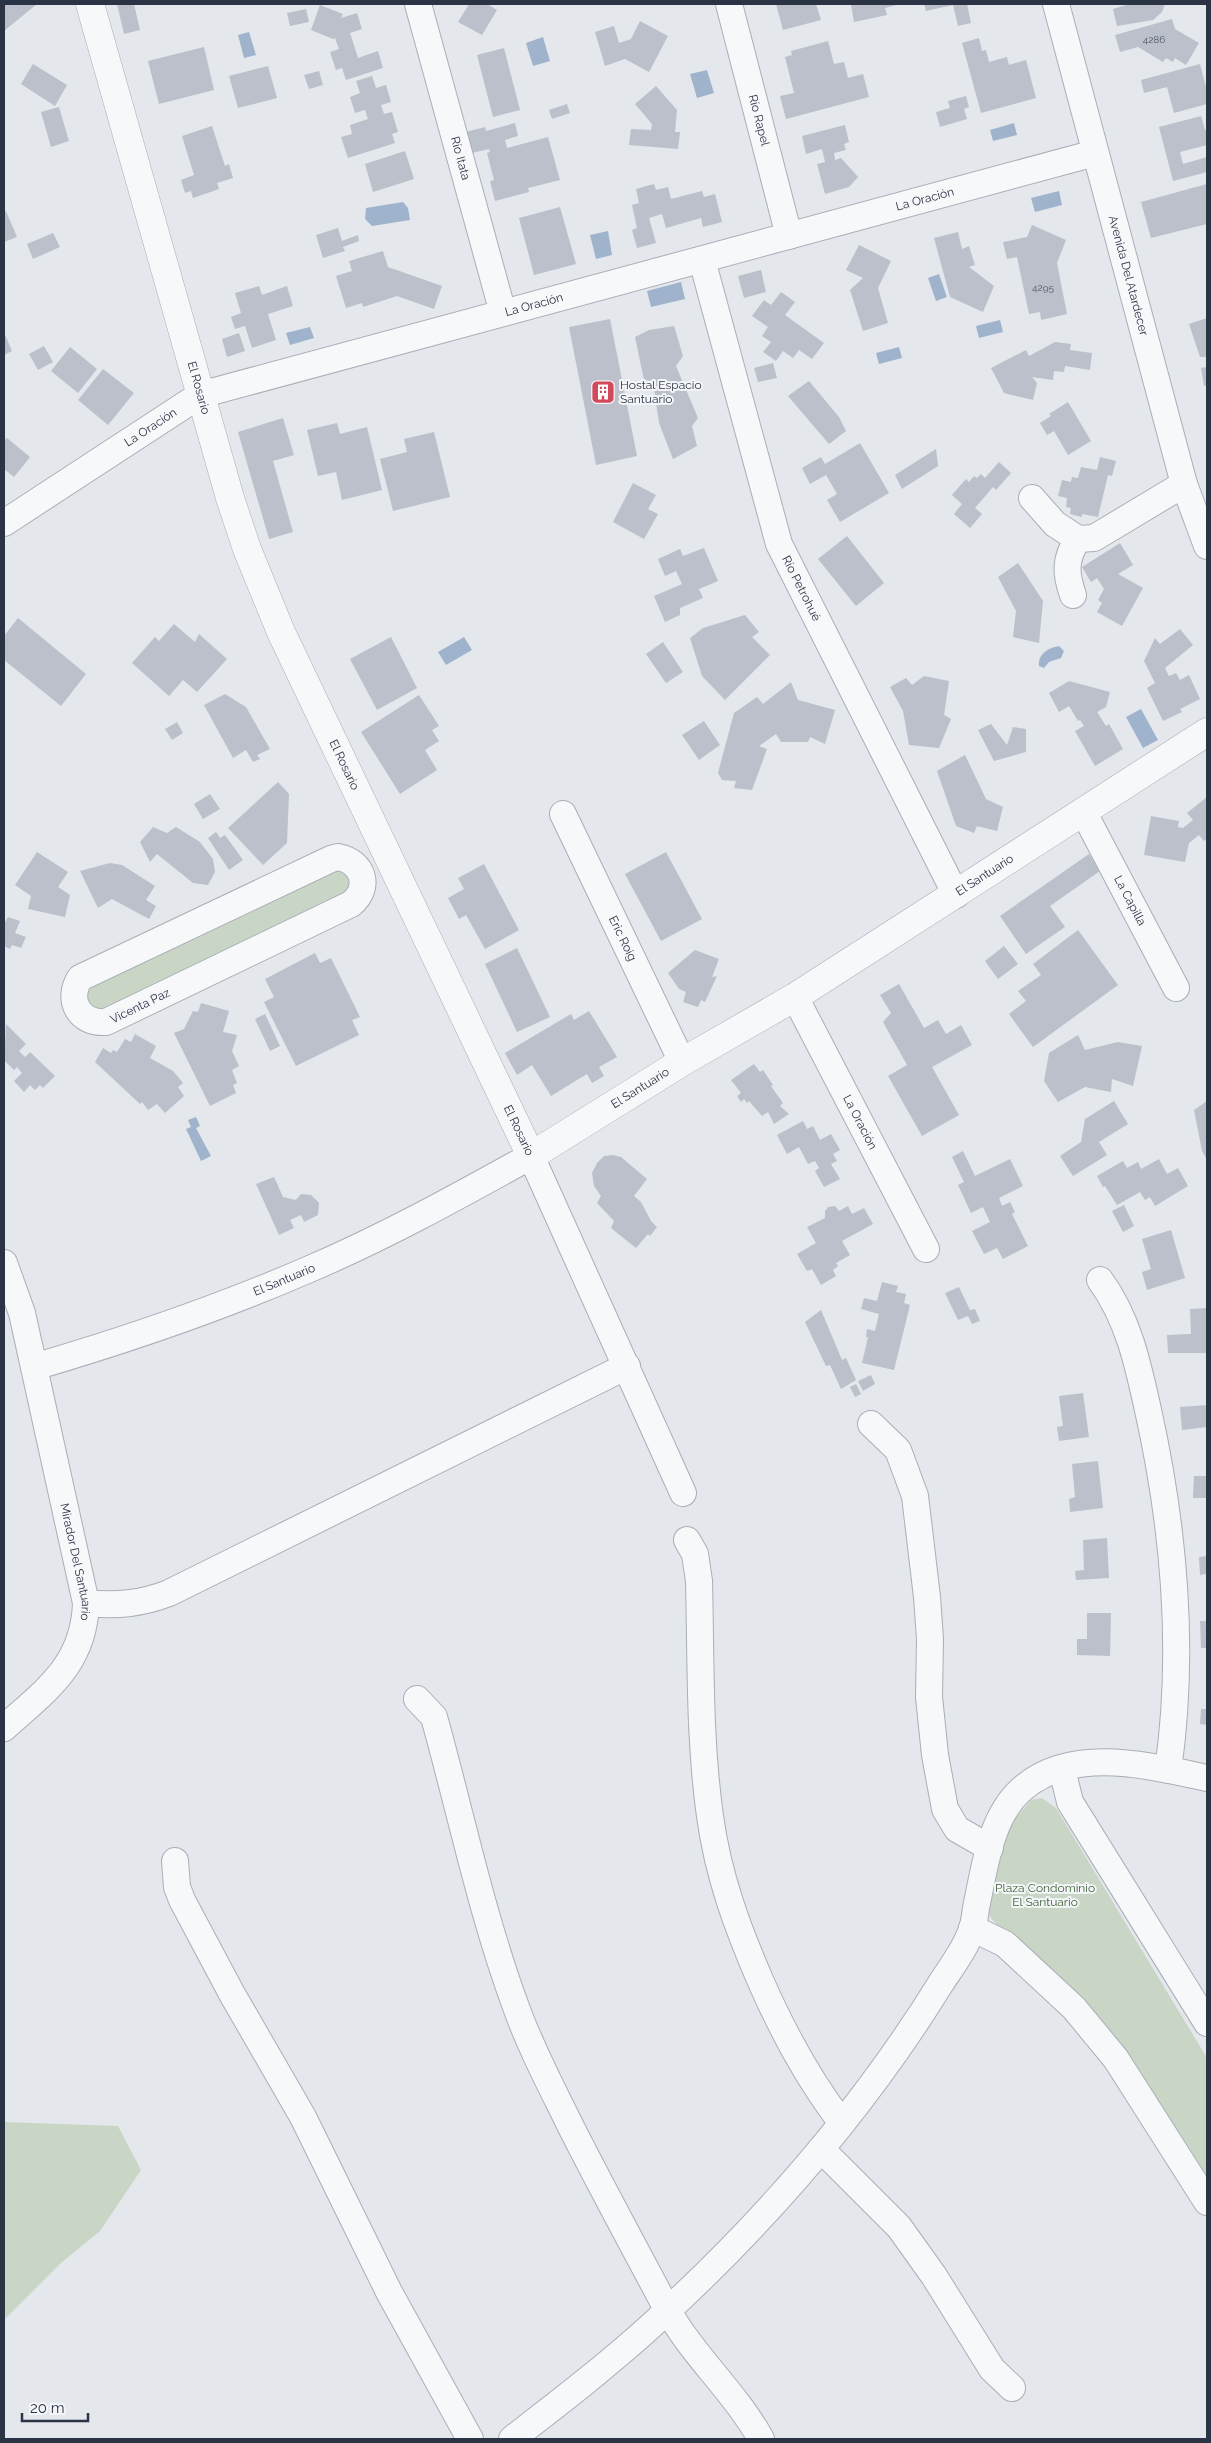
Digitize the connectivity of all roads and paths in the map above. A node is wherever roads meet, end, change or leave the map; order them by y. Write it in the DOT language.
graph roads {
  1 [pos="90,4"];
  2 [pos="418,4"];
  3 [pos="729,4"];
  4 [pos="1056,4"];
  5 [pos="1095,153"];
  6 [pos="788,236"];
  7 [pos="702,260"];
  8 [pos="503,314"];
  9 [pos="200,395"];
  10 [pos="1184,484"];
  11 [pos="1032,498"];
  12 [pos="4,523"];
  13 [pos="1078,539"];
  14 [pos="1207,546"];
  15 [pos="1073,595"];
  16 [pos="1207,732"];
  17 [pos="1084,813"];
  18 [pos="563,814"];
  19 [pos="390,858"];
  20 [pos="362,873"];
  21 [pos="956,895"];
  22 [pos="1176,988"];
  23 [pos="795,997"];
  24 [pos="682,1062"];
  25 [pos="531,1156"];
  26 [pos="926,1249"];
  27 [pos="4,1263"];
  28 [pos="1100,1280"];
  29 [pos="627,1366"];
  30 [pos="34,1367"];
  31 [pos="871,1424"];
  32 [pos="683,1493"];
  33 [pos="687,1540"];
  34 [pos="86,1603"];
  35 [pos="416,1699"];
  36 [pos="4,1728"];
  37 [pos="1062,1769"];
  38 [pos="1168,1770"];
  39 [pos="1207,1778"];
  40 [pos="990,1848"];
  41 [pos="175,1861"];
  42 [pos="972,1928"];
  43 [pos="1207,2023"];
  44 [pos="842,2123"];
  45 [pos="821,2149"];
  46 [pos="1207,2202"];
  47 [pos="668,2310"];
  48 [pos="1012,2388"];
  49 [pos="470,2439"];
  50 [pos="512,2439"];
  51 [pos="761,2439"];
  1 -- 9 [label="street, El Rosario"];
  2 -- 8 [label="street, Río Itata"];
  3 -- 6 [label="street, Río Rapel"];
  4 -- 5 [label="street, Avenida Del Atardecer"];
  5 -- 6 [label="street, La Oración"];
  5 -- 10 [label="street, Avenida Del Atardecer"];
  6 -- 7 [label="street, La Oración"];
  7 -- 8 [label="street, La Oración"];
  7 -- 21 [label="street, Río Petrohué"];
  8 -- 9 [label="street, La Oración"];
  9 -- 12 [label="street, La Oración"];
  9 -- 19 [label="street, El Rosario"];
  10 -- 13 [label="street"];
  10 -- 14 [label="street, Avenida Del Atardecer"];
  11 -- 13 [label="street"];
  13 -- 15 [label="street"];
  16 -- 17 [label="street, El Santuario"];
  17 -- 21 [label="street, El Santuario"];
  17 -- 22 [label="street, La Capilla"];
  18 -- 24 [label="street, Eric Roig"];
  19 -- 20 [label="street"];
  19 -- 25 [label="street, El Rosario"];
  20 -- 20 [label="street, Vicenta Paz"];
  21 -- 23 [label="street, El Santuario"];
  23 -- 24 [label="street, El Santuario"];
  23 -- 26 [label="street, La Oración"];
  24 -- 25 [label="street, El Santuario"];
  25 -- 29 [label="street, El Rosario"];
  25 -- 30 [label="street, El Santuario"];
  27 -- 30 [label="street, Mirador Del Santuario"];
  28 -- 38 [label="street"];
  29 -- 32 [label="street, El Rosario"];
  29 -- 34 [label="street"];
  30 -- 34 [label="street, Mirador Del Santuario"];
  31 -- 40 [label="street"];
  33 -- 44 [label="street"];
  34 -- 36 [label="street, Mirador Del Santuario"];
  35 -- 47 [label="street"];
  37 -- 38 [label="street"];
  37 -- 40 [label="street"];
  37 -- 43 [label="street"];
  38 -- 39 [label="street"];
  40 -- 42 [label="street"];
  41 -- 49 [label="street"];
  42 -- 44 [label="street"];
  42 -- 46 [label="street"];
  44 -- 45 [label="street"];
  45 -- 47 [label="street"];
  45 -- 48 [label="street"];
  47 -- 50 [label="street"];
  47 -- 51 [label="street"];
}
